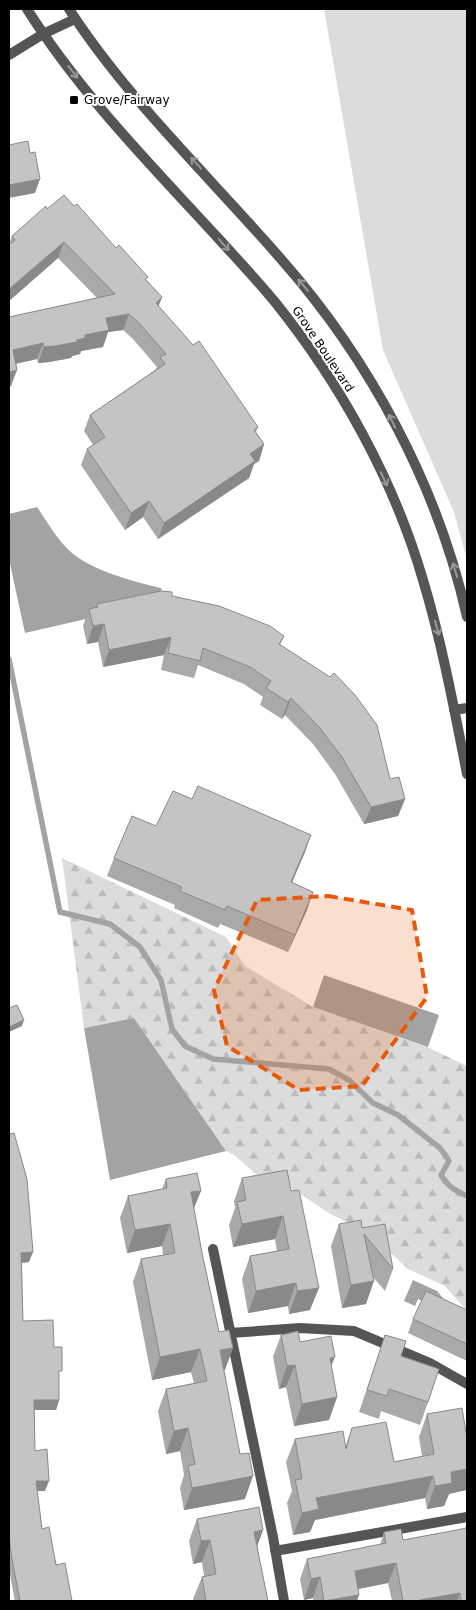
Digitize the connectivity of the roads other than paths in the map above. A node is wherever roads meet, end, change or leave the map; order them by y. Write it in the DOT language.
graph roads {
  1 [pos="27,9"];
  2 [pos="69,9"];
  3 [pos="75,19"];
  4 [pos="43,34"];
  5 [pos="9,55"];
  6 [pos="467,618"];
  7 [pos="467,708"];
  8 [pos="454,710"];
  9 [pos="467,774"];
  10 [pos="213,1249"];
  11 [pos="230,1333"];
  12 [pos="467,1384"];
  13 [pos="467,1517"];
  14 [pos="275,1551"];
  15 [pos="284,1601"];
  1 -- 4 [label="street, Grove Boulevard"];
  2 -- 3 [label="street, Grove Boulevard"];
  3 -- 4 [label="street"];
  6 -- 3 [label="street, Grove Boulevard, one-way"];
  4 -- 5 [label="street"];
  4 -- 8 [label="street, Grove Boulevard, one-way"];
  7 -- 8 [label="street"];
  8 -- 9 [label="street, Grove Boulevard"];
  10 -- 11 [label="street"];
  11 -- 12 [label="street"];
  11 -- 14 [label="street"];
  13 -- 14 [label="street"];
  14 -- 15 [label="street"];
}
